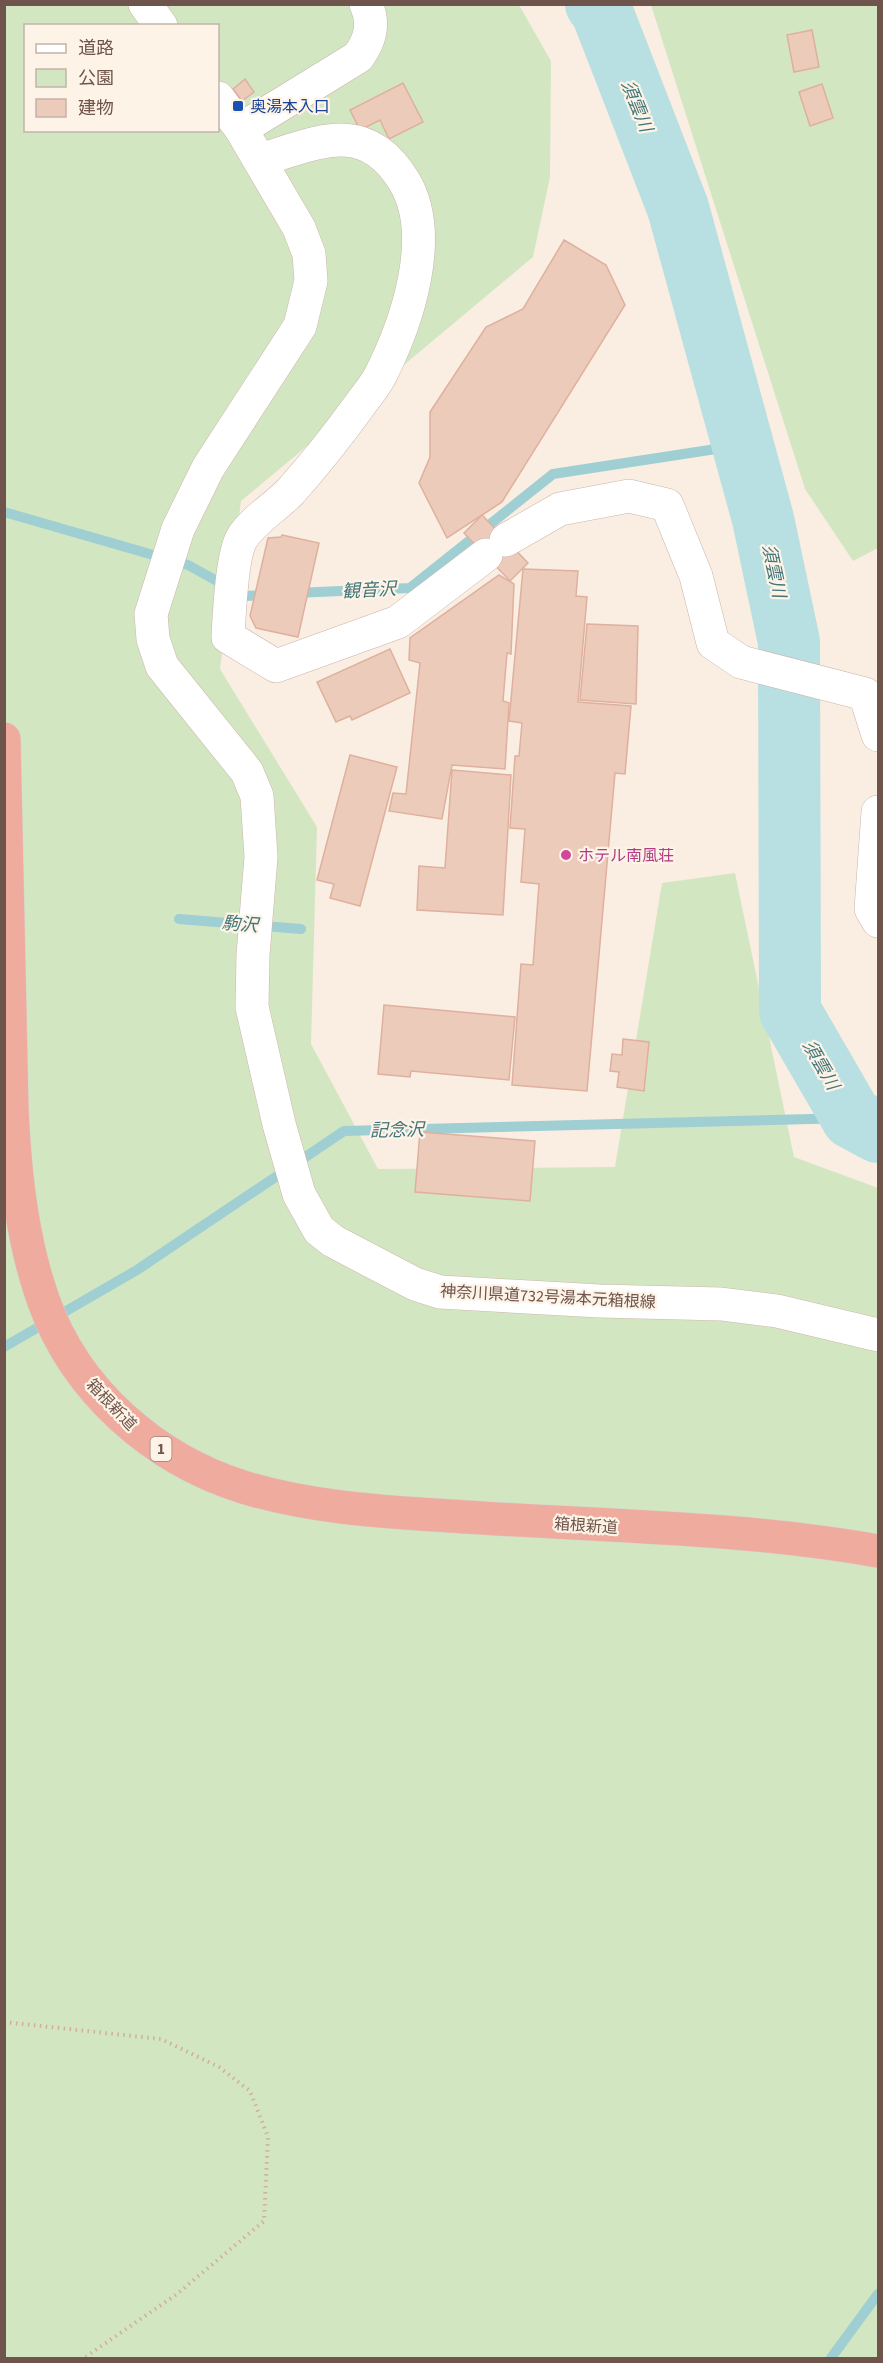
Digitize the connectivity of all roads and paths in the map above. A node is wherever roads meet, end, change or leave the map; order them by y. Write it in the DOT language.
graph roads {
  1 [pos="145,4"];
  2 [pos="366,4"];
  3 [pos="160,24"];
  4 [pos="219,99"];
  5 [pos="242,129"];
  6 [pos="260,160"];
  7 [pos="879,735"];
  8 [pos="4,739"];
  9 [pos="5,766"];
  10 [pos="879,812"];
  11 [pos="879,921"];
  12 [pos="879,1335"];
  13 [pos="879,1551"];
  14 [pos="4,2022"];
  15 [pos="84,2358"];
  1 -- 3 [label="main road"];
  2 -- 5 [label="main road"];
  4 -- 5 [label="main road, 神奈川県道732号湯本元箱根線"];
  5 -- 6 [label="main road, 神奈川県道732号湯本元箱根線"];
  6 -- 7 [label="main road"];
  6 -- 12 [label="main road, 神奈川県道732号湯本元箱根線"];
  8 -- 9 [label="highway, 箱根新道 / 1"];
  9 -- 13 [label="highway, 箱根新道 / 1"];
  10 -- 11 [label="main road"];
  14 -- 15 [label="path"];
}
